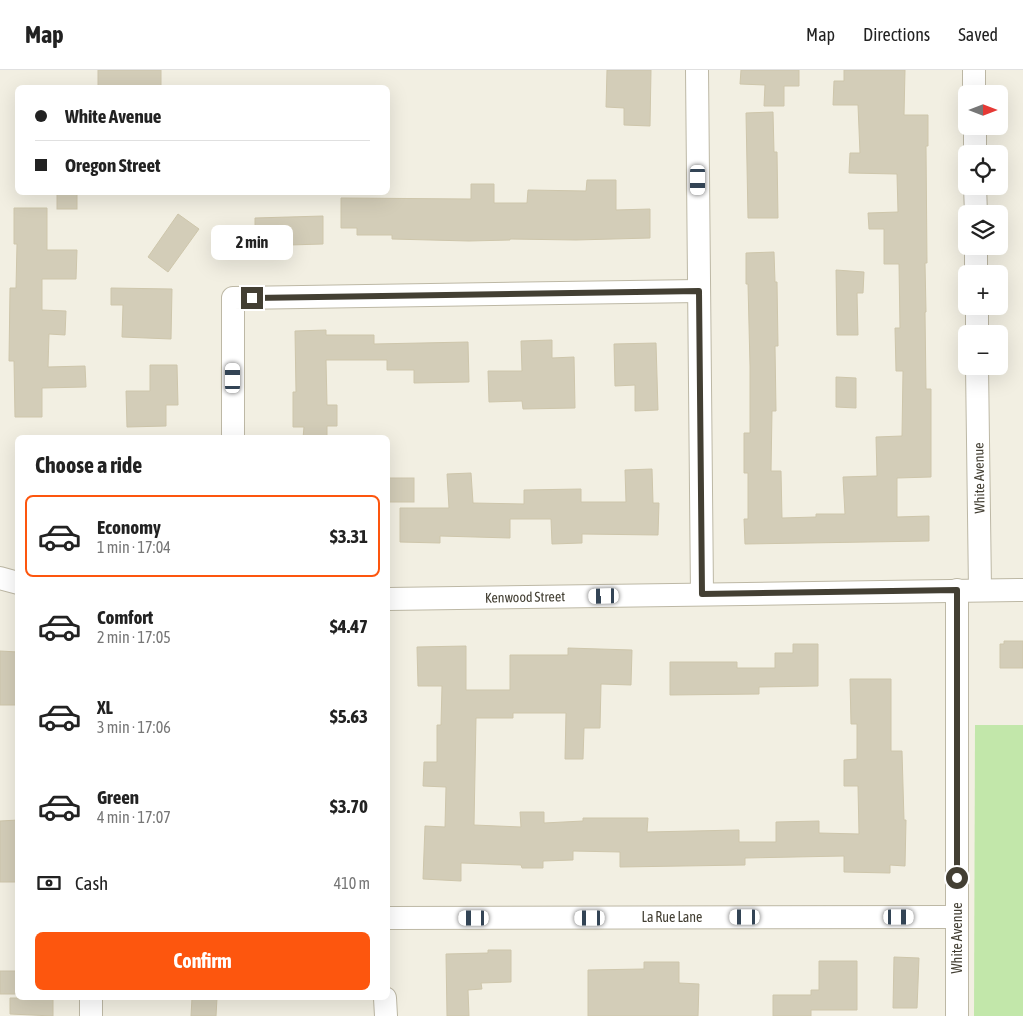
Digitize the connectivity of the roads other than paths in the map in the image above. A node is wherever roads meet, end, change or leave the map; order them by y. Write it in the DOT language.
graph roads {
  1 [pos="697,70"];
  2 [pos="974,70"];
  3 [pos="974,85"];
  4 [pos="699,291"];
  5 [pos="978,375"];
  6 [pos="233,435"];
  7 [pos="0,578"];
  8 [pos="15,582"];
  9 [pos="957,590"];
  10 [pos="980,590"];
  11 [pos="1023,590"];
  12 [pos="702,594"];
  13 [pos="390,599"];
  14 [pos="957,917"];
  15 [pos="390,918"];
  16 [pos="91,1000"];
  17 [pos="385,1000"];
  18 [pos="91,1016"];
  19 [pos="386,1016"];
  20 [pos="957,1016"];
  1 -- 4 [label="street"];
  2 -- 3 [label="street"];
  4 -- 6 [label="street"];
  4 -- 12 [label="street"];
  5 -- 10 [label="street, White Avenue"];
  7 -- 8 [label="street"];
  9 -- 10 [label="street, Kenwood Street"];
  9 -- 12 [label="street, Kenwood Street"];
  9 -- 14 [label="street, White Avenue"];
  10 -- 11 [label="street, Kenwood Street"];
  12 -- 13 [label="street, Kenwood Street"];
  14 -- 15 [label="street, La Rue Lane"];
  14 -- 20 [label="street, White Avenue"];
  16 -- 18 [label="street"];
  17 -- 19 [label="street"];
}
